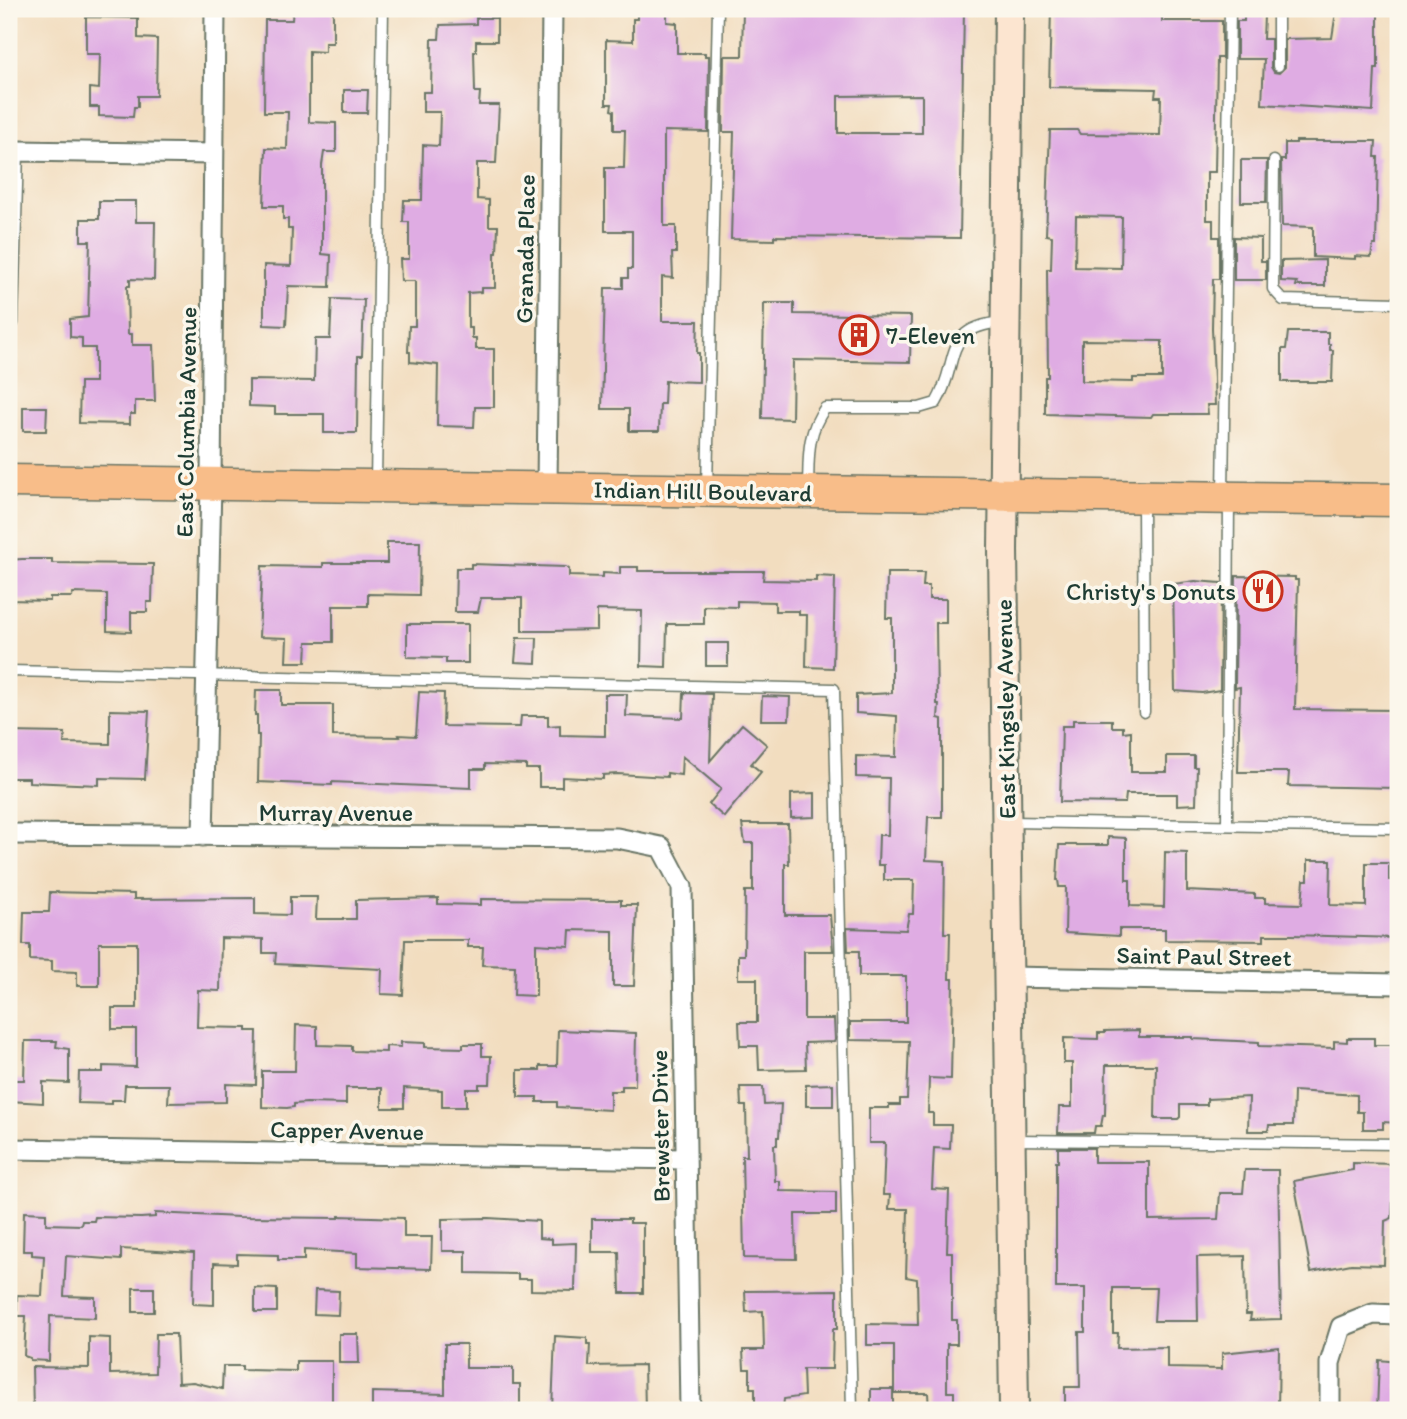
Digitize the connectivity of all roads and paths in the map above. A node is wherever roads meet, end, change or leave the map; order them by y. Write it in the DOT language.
graph roads {
  1 [pos="215,9"];
  2 [pos="383,9"];
  3 [pos="552,9"];
  4 [pos="718,9"];
  5 [pos="1009,9"];
  6 [pos="1230,9"];
  7 [pos="1278,9"];
  8 [pos="1278,66"];
  9 [pos="13,152"];
  10 [pos="213,154"];
  11 [pos="1274,161"];
  12 [pos="1398,303"];
  13 [pos="1004,322"];
  14 [pos="9,323"];
  15 [pos="9,481"];
  16 [pos="211,484"];
  17 [pos="376,486"];
  18 [pos="547,489"];
  19 [pos="706,491"];
  20 [pos="808,493"];
  21 [pos="1003,496"];
  22 [pos="1143,497"];
  23 [pos="1226,498"];
  24 [pos="1398,500"];
  25 [pos="9,671"];
  26 [pos="207,674"];
  27 [pos="1144,712"];
  28 [pos="1007,822"];
  29 [pos="1227,825"];
  30 [pos="1398,828"];
  31 [pos="9,834"];
  32 [pos="203,836"];
  33 [pos="662,847"];
  34 [pos="1009,977"];
  35 [pos="1398,984"];
  36 [pos="1011,1140"];
  37 [pos="1398,1144"];
  38 [pos="9,1149"];
  39 [pos="685,1159"];
  40 [pos="1398,1315"];
  41 [pos="690,1410"];
  42 [pos="852,1410"];
  43 [pos="1014,1410"];
  44 [pos="1330,1410"];
  1 -- 10 [label="street, East Columbia Avenue"];
  2 -- 17 [label="lane"];
  3 -- 18 [label="street, Granada Place"];
  4 -- 19 [label="lane"];
  5 -- 13 [label="street, East Kingsley Avenue"];
  6 -- 23 [label="lane"];
  7 -- 8 [label="lane"];
  9 -- 10 [label="street"];
  9 -- 14 [label="lane"];
  10 -- 16 [label="street, East Columbia Avenue"];
  11 -- 12 [label="lane"];
  13 -- 20 [label="lane"];
  13 -- 21 [label="street, East Kingsley Avenue"];
  15 -- 16 [label="main road, Indian Hill Boulevard"];
  16 -- 17 [label="main road, Indian Hill Boulevard"];
  16 -- 26 [label="street, East Columbia Avenue"];
  17 -- 18 [label="main road, Indian Hill Boulevard"];
  18 -- 19 [label="main road, Indian Hill Boulevard"];
  19 -- 20 [label="main road, Indian Hill Boulevard"];
  20 -- 21 [label="main road, Indian Hill Boulevard"];
  21 -- 22 [label="main road, Indian Hill Boulevard"];
  21 -- 28 [label="street, East Kingsley Avenue"];
  22 -- 23 [label="main road, Indian Hill Boulevard"];
  22 -- 27 [label="lane"];
  23 -- 24 [label="main road, Indian Hill Boulevard"];
  23 -- 29 [label="lane"];
  25 -- 26 [label="lane"];
  26 -- 32 [label="street, East Columbia Avenue"];
  26 -- 42 [label="lane"];
  28 -- 29 [label="lane"];
  28 -- 34 [label="street, East Kingsley Avenue"];
  29 -- 30 [label="lane"];
  31 -- 32 [label="street, Murray Avenue"];
  32 -- 33 [label="street, Murray Avenue"];
  33 -- 39 [label="street, Brewster Drive"];
  34 -- 35 [label="street, Saint Paul Street"];
  34 -- 36 [label="street, East Kingsley Avenue"];
  36 -- 37 [label="lane"];
  36 -- 43 [label="street, East Kingsley Avenue"];
  38 -- 39 [label="street, Capper Avenue"];
  39 -- 41 [label="street, Brewster Drive"];
  40 -- 44 [label="street"];
}
